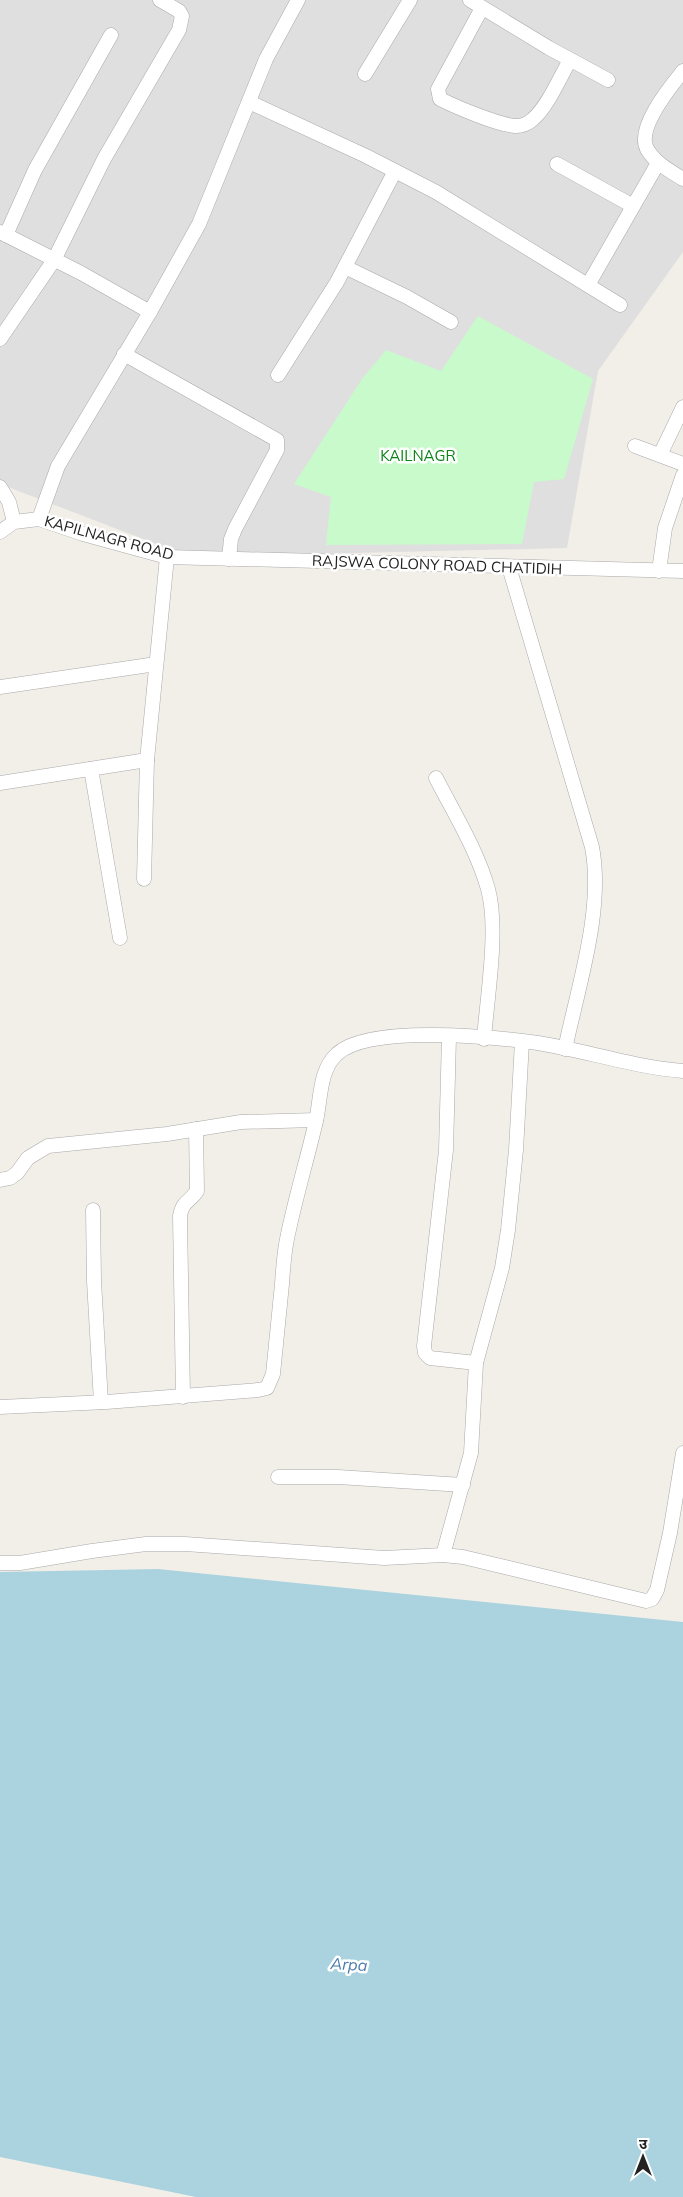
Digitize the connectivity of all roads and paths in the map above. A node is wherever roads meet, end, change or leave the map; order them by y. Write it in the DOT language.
graph roads {
  1 [pos="160,0"];
  2 [pos="298,0"];
  3 [pos="410,0"];
  4 [pos="470,0"];
  5 [pos="482,8"];
  6 [pos="111,35"];
  7 [pos="570,60"];
  8 [pos="683,71"];
  9 [pos="365,74"];
  10 [pos="608,80"];
  11 [pos="249,102"];
  12 [pos="658,163"];
  13 [pos="558,164"];
  14 [pos="394,171"];
  15 [pos="683,179"];
  16 [pos="633,206"];
  17 [pos="3,234"];
  18 [pos="54,260"];
  19 [pos="345,267"];
  20 [pos="588,285"];
  21 [pos="620,305"];
  22 [pos="150,312"];
  23 [pos="452,322"];
  24 [pos="0,339"];
  25 [pos="124,354"];
  26 [pos="278,375"];
  27 [pos="683,407"];
  28 [pos="635,446"];
  29 [pos="660,455"];
  30 [pos="683,464"];
  31 [pos="683,474"];
  32 [pos="0,487"];
  33 [pos="39,519"];
  34 [pos="14,522"];
  35 [pos="0,532"];
  36 [pos="166,556"];
  37 [pos="192,558"];
  38 [pos="229,559"];
  39 [pos="509,567"];
  40 [pos="659,571"];
  41 [pos="683,572"];
  42 [pos="156,664"];
  43 [pos="0,687"];
  44 [pos="147,760"];
  45 [pos="92,769"];
  46 [pos="436,778"];
  47 [pos="0,783"];
  48 [pos="144,880"];
  49 [pos="120,938"];
  50 [pos="449,1036"];
  51 [pos="484,1039"];
  52 [pos="522,1042"];
  53 [pos="564,1049"];
  54 [pos="683,1071"];
  55 [pos="316,1120"];
  56 [pos="196,1129"];
  57 [pos="0,1180"];
  58 [pos="93,1210"];
  59 [pos="476,1363"];
  60 [pos="183,1397"];
  61 [pos="101,1402"];
  62 [pos="0,1407"];
  63 [pos="683,1454"];
  64 [pos="278,1477"];
  65 [pos="462,1486"];
  66 [pos="443,1555"];
  67 [pos="0,1563"];
  1 -- 18 [label="street"];
  2 -- 11 [label="street"];
  3 -- 9 [label="street"];
  4 -- 5 [label="street"];
  5 -- 7 [label="street"];
  5 -- 7 [label="street"];
  6 -- 17 [label="street"];
  7 -- 10 [label="street"];
  8 -- 12 [label="street"];
  11 -- 14 [label="street"];
  11 -- 22 [label="street"];
  12 -- 15 [label="street"];
  12 -- 16 [label="street"];
  13 -- 16 [label="street"];
  14 -- 19 [label="street"];
  14 -- 20 [label="street"];
  16 -- 20 [label="street"];
  17 -- 18 [label="street"];
  18 -- 22 [label="street"];
  18 -- 24 [label="street"];
  19 -- 23 [label="street"];
  19 -- 26 [label="street"];
  20 -- 21 [label="street"];
  22 -- 25 [label="street"];
  25 -- 33 [label="street"];
  25 -- 38 [label="street"];
  27 -- 29 [label="street"];
  28 -- 29 [label="street"];
  29 -- 30 [label="street"];
  31 -- 40 [label="street"];
  32 -- 34 [label="street"];
  33 -- 34 [label="street, KAPILNAGR ROAD"];
  33 -- 36 [label="street, KAPILNAGR ROAD"];
  34 -- 35 [label="street, KAPILNAGR ROAD"];
  36 -- 37 [label="street, KAPILNAGR ROAD"];
  36 -- 42 [label="street"];
  37 -- 38 [label="street, RAJSWA COLONY ROAD CHATIDIH"];
  38 -- 39 [label="street, RAJSWA COLONY ROAD CHATIDIH"];
  39 -- 40 [label="street, RAJSWA COLONY ROAD CHATIDIH"];
  39 -- 53 [label="street"];
  40 -- 41 [label="street, RAJSWA COLONY ROAD CHATIDIH"];
  42 -- 43 [label="street"];
  42 -- 44 [label="street"];
  44 -- 45 [label="street"];
  44 -- 48 [label="street"];
  45 -- 47 [label="street"];
  45 -- 49 [label="street"];
  46 -- 51 [label="street"];
  50 -- 51 [label="street"];
  50 -- 55 [label="street"];
  50 -- 59 [label="street"];
  51 -- 52 [label="street"];
  52 -- 53 [label="street"];
  52 -- 59 [label="street"];
  53 -- 54 [label="street"];
  55 -- 56 [label="street"];
  55 -- 60 [label="street"];
  56 -- 57 [label="street"];
  56 -- 60 [label="street"];
  58 -- 61 [label="street"];
  59 -- 65 [label="street"];
  60 -- 61 [label="street"];
  61 -- 62 [label="street"];
  63 -- 66 [label="street"];
  64 -- 65 [label="street"];
  65 -- 66 [label="street"];
  66 -- 67 [label="street"];
}
